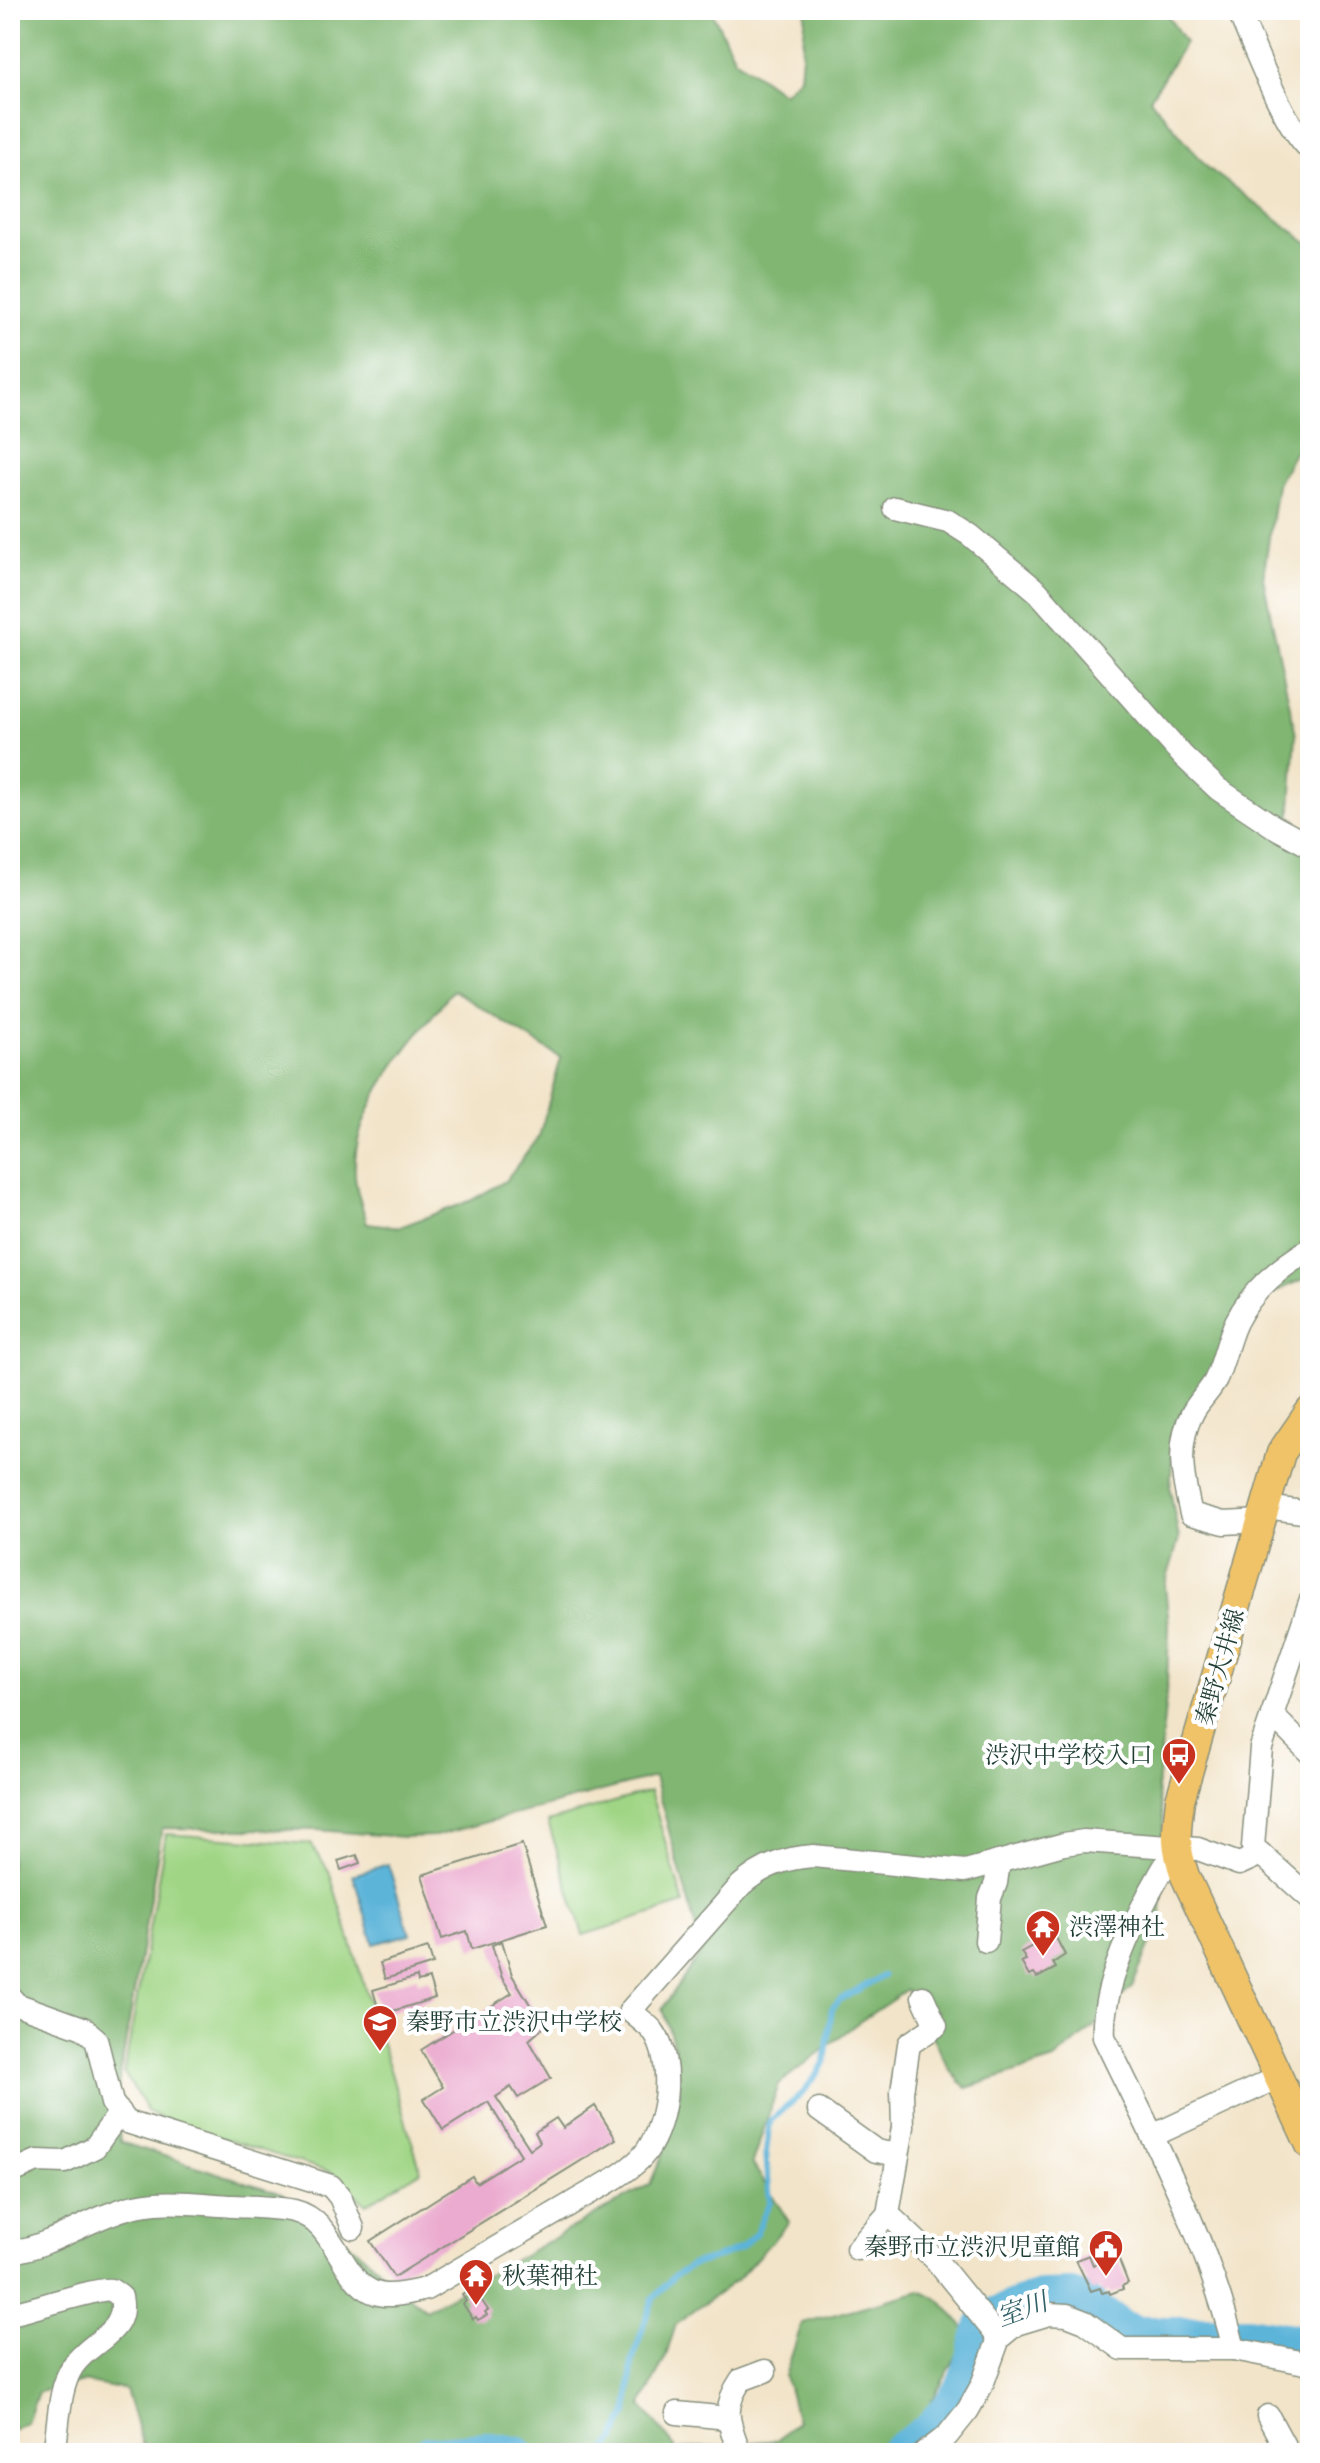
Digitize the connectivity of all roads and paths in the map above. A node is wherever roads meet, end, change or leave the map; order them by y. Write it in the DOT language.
graph roads {
  1 [pos="1238,10"];
  2 [pos="1310,149"];
  3 [pos="895,508"];
  4 [pos="1310,846"];
  5 [pos="1310,1249"];
  6 [pos="1310,1411"];
  7 [pos="1310,1513"];
  8 [pos="1264,1514"];
  9 [pos="1309,1609"];
  10 [pos="1272,1715"];
  11 [pos="1310,1753"];
  12 [pos="1176,1848"];
  13 [pos="1261,1854"];
  14 [pos="999,1862"];
  15 [pos="1310,1898"];
  16 [pos="986,1941"];
  17 [pos="10,1997"];
  18 [pos="923,1997"];
  19 [pos="1279,2077"];
  20 [pos="819,2110"];
  21 [pos="120,2112"];
  22 [pos="1152,2136"];
  23 [pos="1310,2145"];
  24 [pos="898,2155"];
  25 [pos="10,2173"];
  26 [pos="888,2214"];
  27 [pos="331,2240"];
  28 [pos="857,2249"];
  29 [pos="10,2252"];
  30 [pos="10,2314"];
  31 [pos="996,2334"];
  32 [pos="1233,2346"];
  33 [pos="1310,2364"];
  34 [pos="765,2371"];
  35 [pos="677,2413"];
  36 [pos="1268,2416"];
  37 [pos="728,2418"];
  38 [pos="54,2453"];
  39 [pos="740,2453"];
  40 [pos="925,2453"];
  41 [pos="1288,2453"];
  1 -- 2 [label="street"];
  3 -- 4 [label="street"];
  5 -- 8 [label="street"];
  6 -- 8 [label="main road, 秦野大井線"];
  7 -- 8 [label="street"];
  8 -- 12 [label="main road, 秦野大井線"];
  9 -- 10 [label="street"];
  10 -- 11 [label="street"];
  10 -- 13 [label="street"];
  12 -- 13 [label="street"];
  12 -- 14 [label="street"];
  12 -- 19 [label="main road, 秦野大井線"];
  12 -- 22 [label="street"];
  13 -- 15 [label="street"];
  14 -- 16 [label="street"];
  14 -- 27 [label="street"];
  17 -- 21 [label="street"];
  18 -- 24 [label="street"];
  19 -- 22 [label="street"];
  19 -- 23 [label="main road, 秦野大井線"];
  20 -- 24 [label="street"];
  21 -- 25 [label="street"];
  21 -- 27 [label="street"];
  22 -- 32 [label="street"];
  24 -- 26 [label="street"];
  26 -- 28 [label="street"];
  26 -- 31 [label="street"];
  27 -- 29 [label="street"];
  30 -- 38 [label="street"];
  31 -- 32 [label="street"];
  31 -- 40 [label="street"];
  32 -- 33 [label="street"];
  34 -- 37 [label="street"];
  35 -- 37 [label="street"];
  36 -- 41 [label="street"];
  37 -- 39 [label="street"];
}
